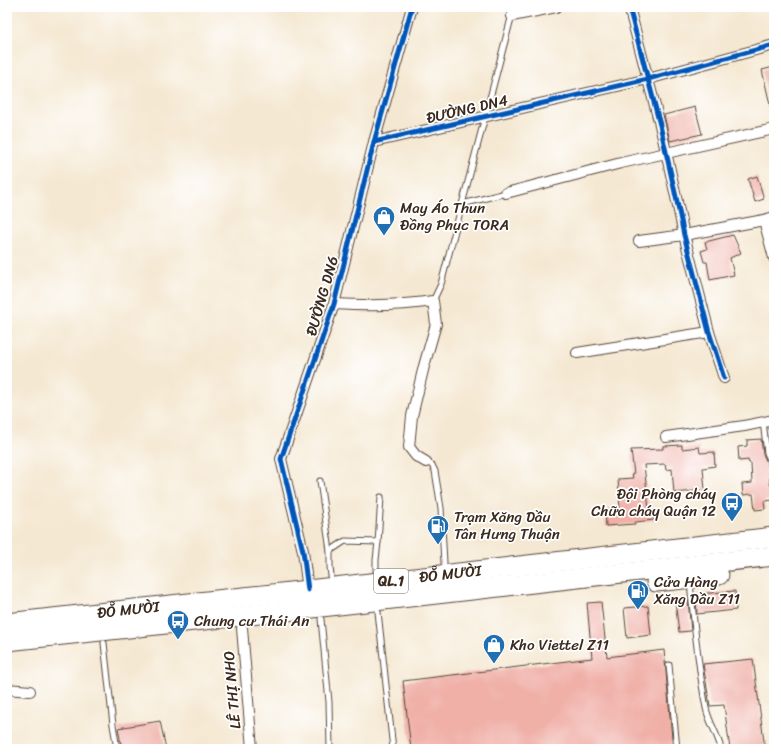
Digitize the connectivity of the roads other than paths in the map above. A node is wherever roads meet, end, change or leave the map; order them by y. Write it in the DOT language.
graph roads {
  1 [pos="412,7"];
  2 [pos="556,7"];
  3 [pos="630,7"];
  4 [pos="513,12"];
  5 [pos="774,44"];
  6 [pos="648,80"];
  7 [pos="485,117"];
  8 [pos="774,129"];
  9 [pos="374,142"];
  10 [pos="666,154"];
  11 [pos="506,193"];
  12 [pos="462,204"];
  13 [pos="774,217"];
  14 [pos="764,220"];
  15 [pos="684,235"];
  16 [pos="639,241"];
  17 [pos="774,258"];
  18 [pos="433,302"];
  19 [pos="334,304"];
  20 [pos="709,332"];
  21 [pos="577,353"];
  22 [pos="724,378"];
  23 [pos="774,420"];
  24 [pos="763,422"];
  25 [pos="666,437"];
  26 [pos="426,462"];
  27 [pos="320,481"];
  28 [pos="774,483"];
  29 [pos="381,497"];
  30 [pos="774,526"];
  31 [pos="774,537"];
  32 [pos="378,542"];
  33 [pos="330,551"];
  34 [pos="774,556"];
  35 [pos="444,563"];
  36 [pos="774,569"];
  37 [pos="376,571"];
  38 [pos="331,576"];
  39 [pos="689,579"];
  40 [pos="307,584"];
  41 [pos="7,610"];
  42 [pos="378,612"];
  43 [pos="321,619"];
  44 [pos="242,622"];
  45 [pos="7,623"];
  46 [pos="104,643"];
  47 [pos="8,650"];
  48 [pos="669,665"];
  49 [pos="7,689"];
  50 [pos="30,691"];
  51 [pos="117,749"];
  52 [pos="252,749"];
  53 [pos="330,749"];
  54 [pos="393,749"];
  55 [pos="677,749"];
  56 [pos="721,749"];
  1 -- 9 [label="street, ĐƯỜNG DN6"];
  2 -- 4 [label="street"];
  3 -- 6 [label="street"];
  4 -- 7 [label="lane"];
  5 -- 6 [label="street"];
  6 -- 7 [label="street, ĐƯỜNG DN4"];
  6 -- 10 [label="street"];
  7 -- 9 [label="street, ĐƯỜNG DN4"];
  7 -- 12 [label="lane"];
  8 -- 10 [label="street"];
  9 -- 19 [label="street, ĐƯỜNG DN6"];
  10 -- 11 [label="street"];
  10 -- 15 [label="street"];
  11 -- 12 [label="lane"];
  12 -- 18 [label="lane"];
  13 -- 14 [label="street"];
  14 -- 15 [label="street"];
  14 -- 17 [label="street"];
  15 -- 16 [label="street"];
  15 -- 20 [label="street"];
  18 -- 19 [label="street"];
  18 -- 26 [label="street"];
  19 -- 40 [label="street, ĐƯỜNG DN6"];
  20 -- 21 [label="street"];
  20 -- 22 [label="street"];
  23 -- 24 [label="street"];
  24 -- 25 [label="street"];
  24 -- 28 [label="lane"];
  26 -- 35 [label="lane"];
  27 -- 33 [label="lane"];
  29 -- 32 [label="lane"];
  30 -- 35 [label="highway, ĐỖ MƯỜI / QL.1"];
  31 -- 40 [label="highway, ĐỖ MƯỜI / QL.1"];
  32 -- 33 [label="lane"];
  32 -- 37 [label="lane"];
  33 -- 38 [label="lane"];
  34 -- 44 [label="highway, ĐỖ MƯỜI / QL.1"];
  35 -- 37 [label="highway, ĐỖ MƯỜI / QL.1"];
  36 -- 39 [label="highway, ĐỖ MƯỜI / QL.1"];
  37 -- 38 [label="highway, ĐỖ MƯỜI / QL.1"];
  38 -- 40 [label="highway, ĐỖ MƯỜI / QL.1"];
  39 -- 42 [label="highway, ĐỖ MƯỜI / QL.1"];
  39 -- 56 [label="lane"];
  40 -- 41 [label="highway, ĐỖ MƯỜI / QL.1"];
  40 -- 45 [label="highway, ĐỖ MƯỜI / QL.1"];
  42 -- 43 [label="highway, ĐỖ MƯỜI / QL.1"];
  42 -- 54 [label="lane"];
  43 -- 44 [label="highway, ĐỖ MƯỜI / QL.1"];
  43 -- 53 [label="lane"];
  44 -- 46 [label="highway, ĐỖ MƯỜI / QL.1"];
  44 -- 47 [label="highway, ĐỖ MƯỜI / QL.1"];
  44 -- 52 [label="street, LÊ THỊ NHO"];
  46 -- 47 [label="highway, ĐỖ MƯỜI / QL.1"];
  46 -- 51 [label="lane"];
  48 -- 55 [label="lane"];
  49 -- 50 [label="street"];
}
